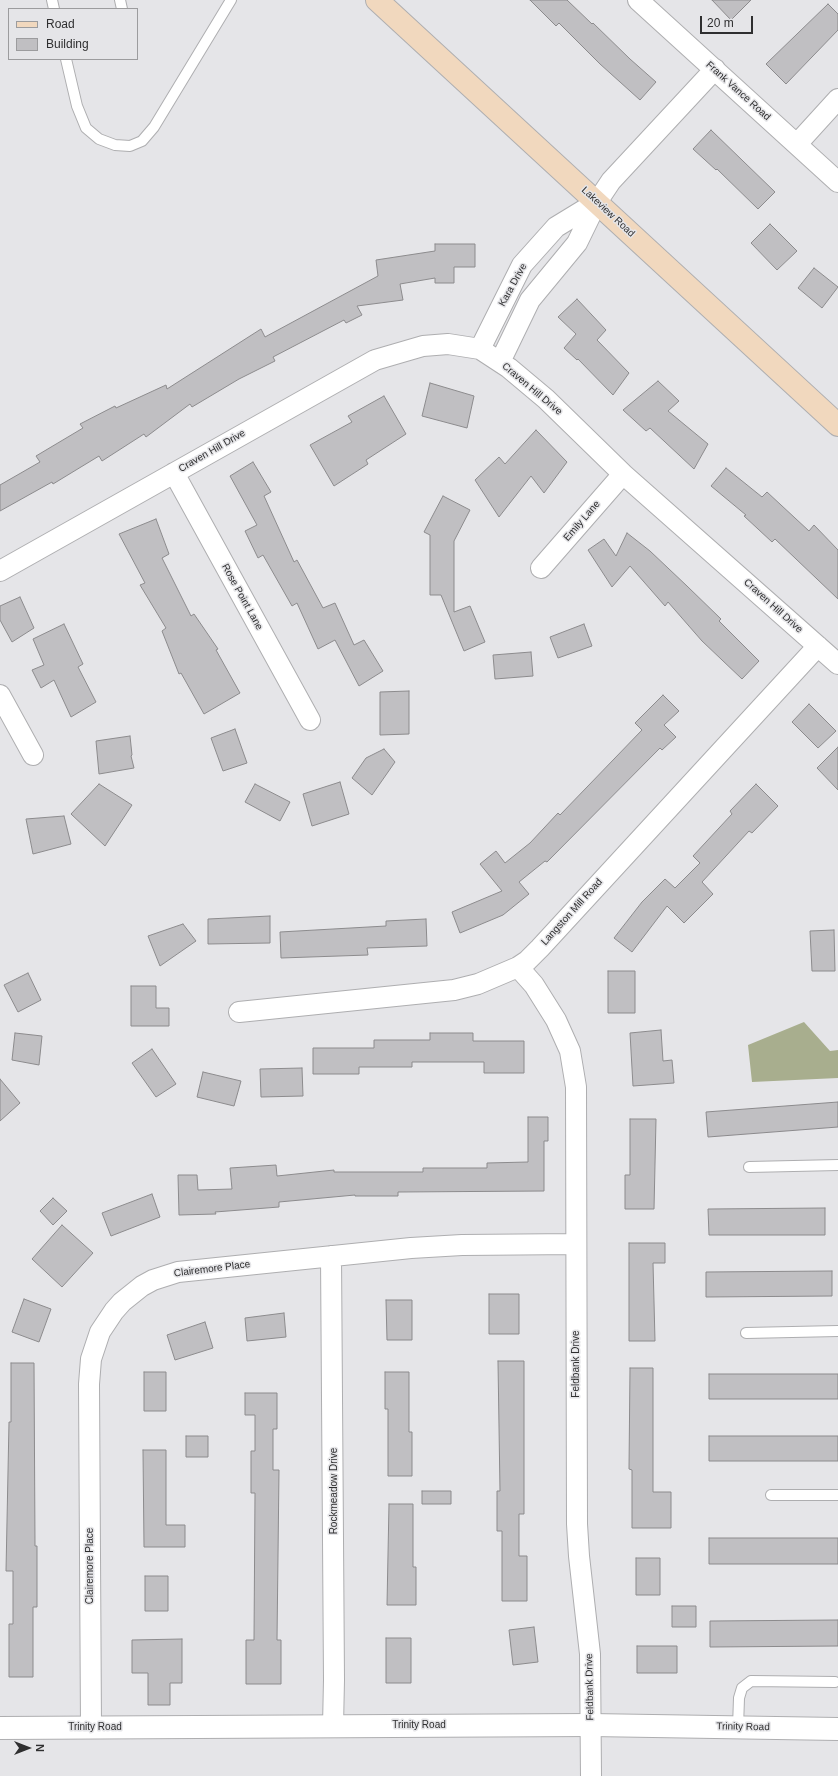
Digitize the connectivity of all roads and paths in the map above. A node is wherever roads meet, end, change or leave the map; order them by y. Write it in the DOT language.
graph roads {
  1 [pos="231,0"];
  2 [pos="377,0"];
  3 [pos="638,0"];
  4 [pos="66,60"];
  5 [pos="715,69"];
  6 [pos="838,99"];
  7 [pos="797,144"];
  8 [pos="838,182"];
  9 [pos="597,202"];
  10 [pos="480,349"];
  11 [pos="500,362"];
  12 [pos="838,425"];
  13 [pos="174,474"];
  14 [pos="623,474"];
  15 [pos="541,568"];
  16 [pos="0,571"];
  17 [pos="818,646"];
  18 [pos="838,664"];
  19 [pos="0,695"];
  20 [pos="310,720"];
  21 [pos="33,756"];
  22 [pos="518,968"];
  23 [pos="239,1012"];
  24 [pos="838,1166"];
  25 [pos="750,1167"];
  26 [pos="576,1244"];
  27 [pos="331,1256"];
  28 [pos="838,1331"];
  29 [pos="746,1333"];
  30 [pos="771,1495"];
  31 [pos="838,1495"];
  32 [pos="835,1682"];
  33 [pos="591,1725"];
  34 [pos="333,1726"];
  35 [pos="91,1727"];
  36 [pos="738,1727"];
  37 [pos="0,1728"];
  38 [pos="838,1729"];
  39 [pos="591,1776"];
  1 -- 4 [label="lane"];
  2 -- 9 [label="main road, Lakeview Road"];
  3 -- 5 [label="street, Frank Vance Road"];
  5 -- 7 [label="street, Frank Vance Road"];
  5 -- 9 [label="street, Kara Drive"];
  6 -- 7 [label="street"];
  7 -- 8 [label="street, Frank Vance Road"];
  9 -- 10 [label="street, Kara Drive"];
  9 -- 11 [label="street, Kara Drive"];
  9 -- 12 [label="main road, Lakeview Road"];
  10 -- 11 [label="street, Craven Hill Drive"];
  10 -- 13 [label="street, Craven Hill Drive"];
  11 -- 14 [label="street, Craven Hill Drive"];
  13 -- 16 [label="street, Craven Hill Drive"];
  13 -- 20 [label="street, Rose Point Lane"];
  14 -- 15 [label="street, Emily Lane"];
  14 -- 17 [label="street, Craven Hill Drive"];
  17 -- 18 [label="street, Craven Hill Drive"];
  17 -- 22 [label="street, Langston Mill Road"];
  19 -- 21 [label="street"];
  22 -- 23 [label="street, Langston Mill Road"];
  22 -- 26 [label="street, Feldbank Drive"];
  24 -- 25 [label="lane"];
  26 -- 27 [label="street, Clairemore Place"];
  26 -- 33 [label="street, Feldbank Drive"];
  27 -- 34 [label="street, Rockmeadow Drive"];
  27 -- 35 [label="street, Clairemore Place"];
  28 -- 29 [label="lane"];
  30 -- 31 [label="lane"];
  32 -- 36 [label="lane"];
  33 -- 34 [label="street, Trinity Road"];
  33 -- 36 [label="street, Trinity Road"];
  33 -- 39 [label="street, Feldbank Drive"];
  34 -- 35 [label="street, Trinity Road"];
  35 -- 37 [label="street, Trinity Road"];
  36 -- 38 [label="street, Trinity Road"];
}
